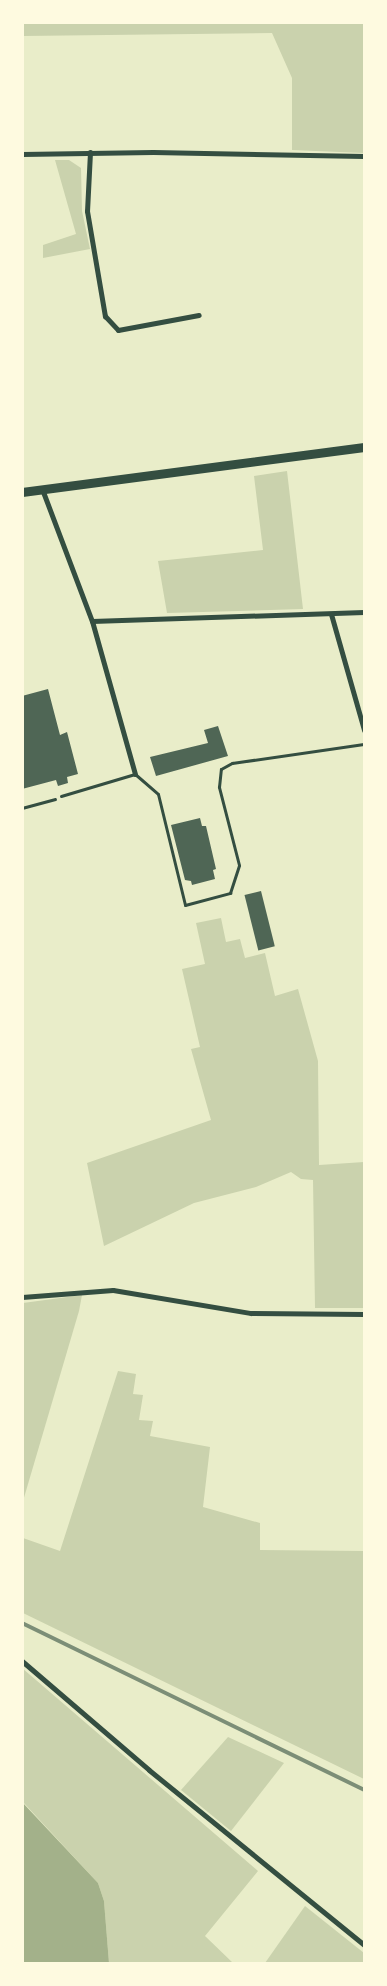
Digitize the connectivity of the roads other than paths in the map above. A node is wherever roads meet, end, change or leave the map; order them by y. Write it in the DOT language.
graph roads {
  1 [pos="90,152"];
  2 [pos="22,154"];
  3 [pos="364,156"];
  4 [pos="199,315"];
  5 [pos="364,447"];
  6 [pos="42,490"];
  7 [pos="22,492"];
  8 [pos="364,612"];
  9 [pos="331,614"];
  10 [pos="92,620"];
  11 [pos="364,730"];
  12 [pos="364,744"];
  13 [pos="134,774"];
  14 [pos="61,796"];
  15 [pos="22,1297"];
  16 [pos="364,1314"];
  17 [pos="22,1661"];
  18 [pos="364,1945"];
  1 -- 2 [label="street"];
  1 -- 3 [label="street"];
  1 -- 4 [label="street"];
  5 -- 6 [label="main road"];
  6 -- 7 [label="main road"];
  6 -- 10 [label="street"];
  8 -- 9 [label="street"];
  9 -- 10 [label="street"];
  9 -- 11 [label="street"];
  10 -- 13 [label="street"];
  12 -- 13 [label="lane"];
  13 -- 14 [label="lane"];
  15 -- 16 [label="street"];
  17 -- 18 [label="street"];
}
